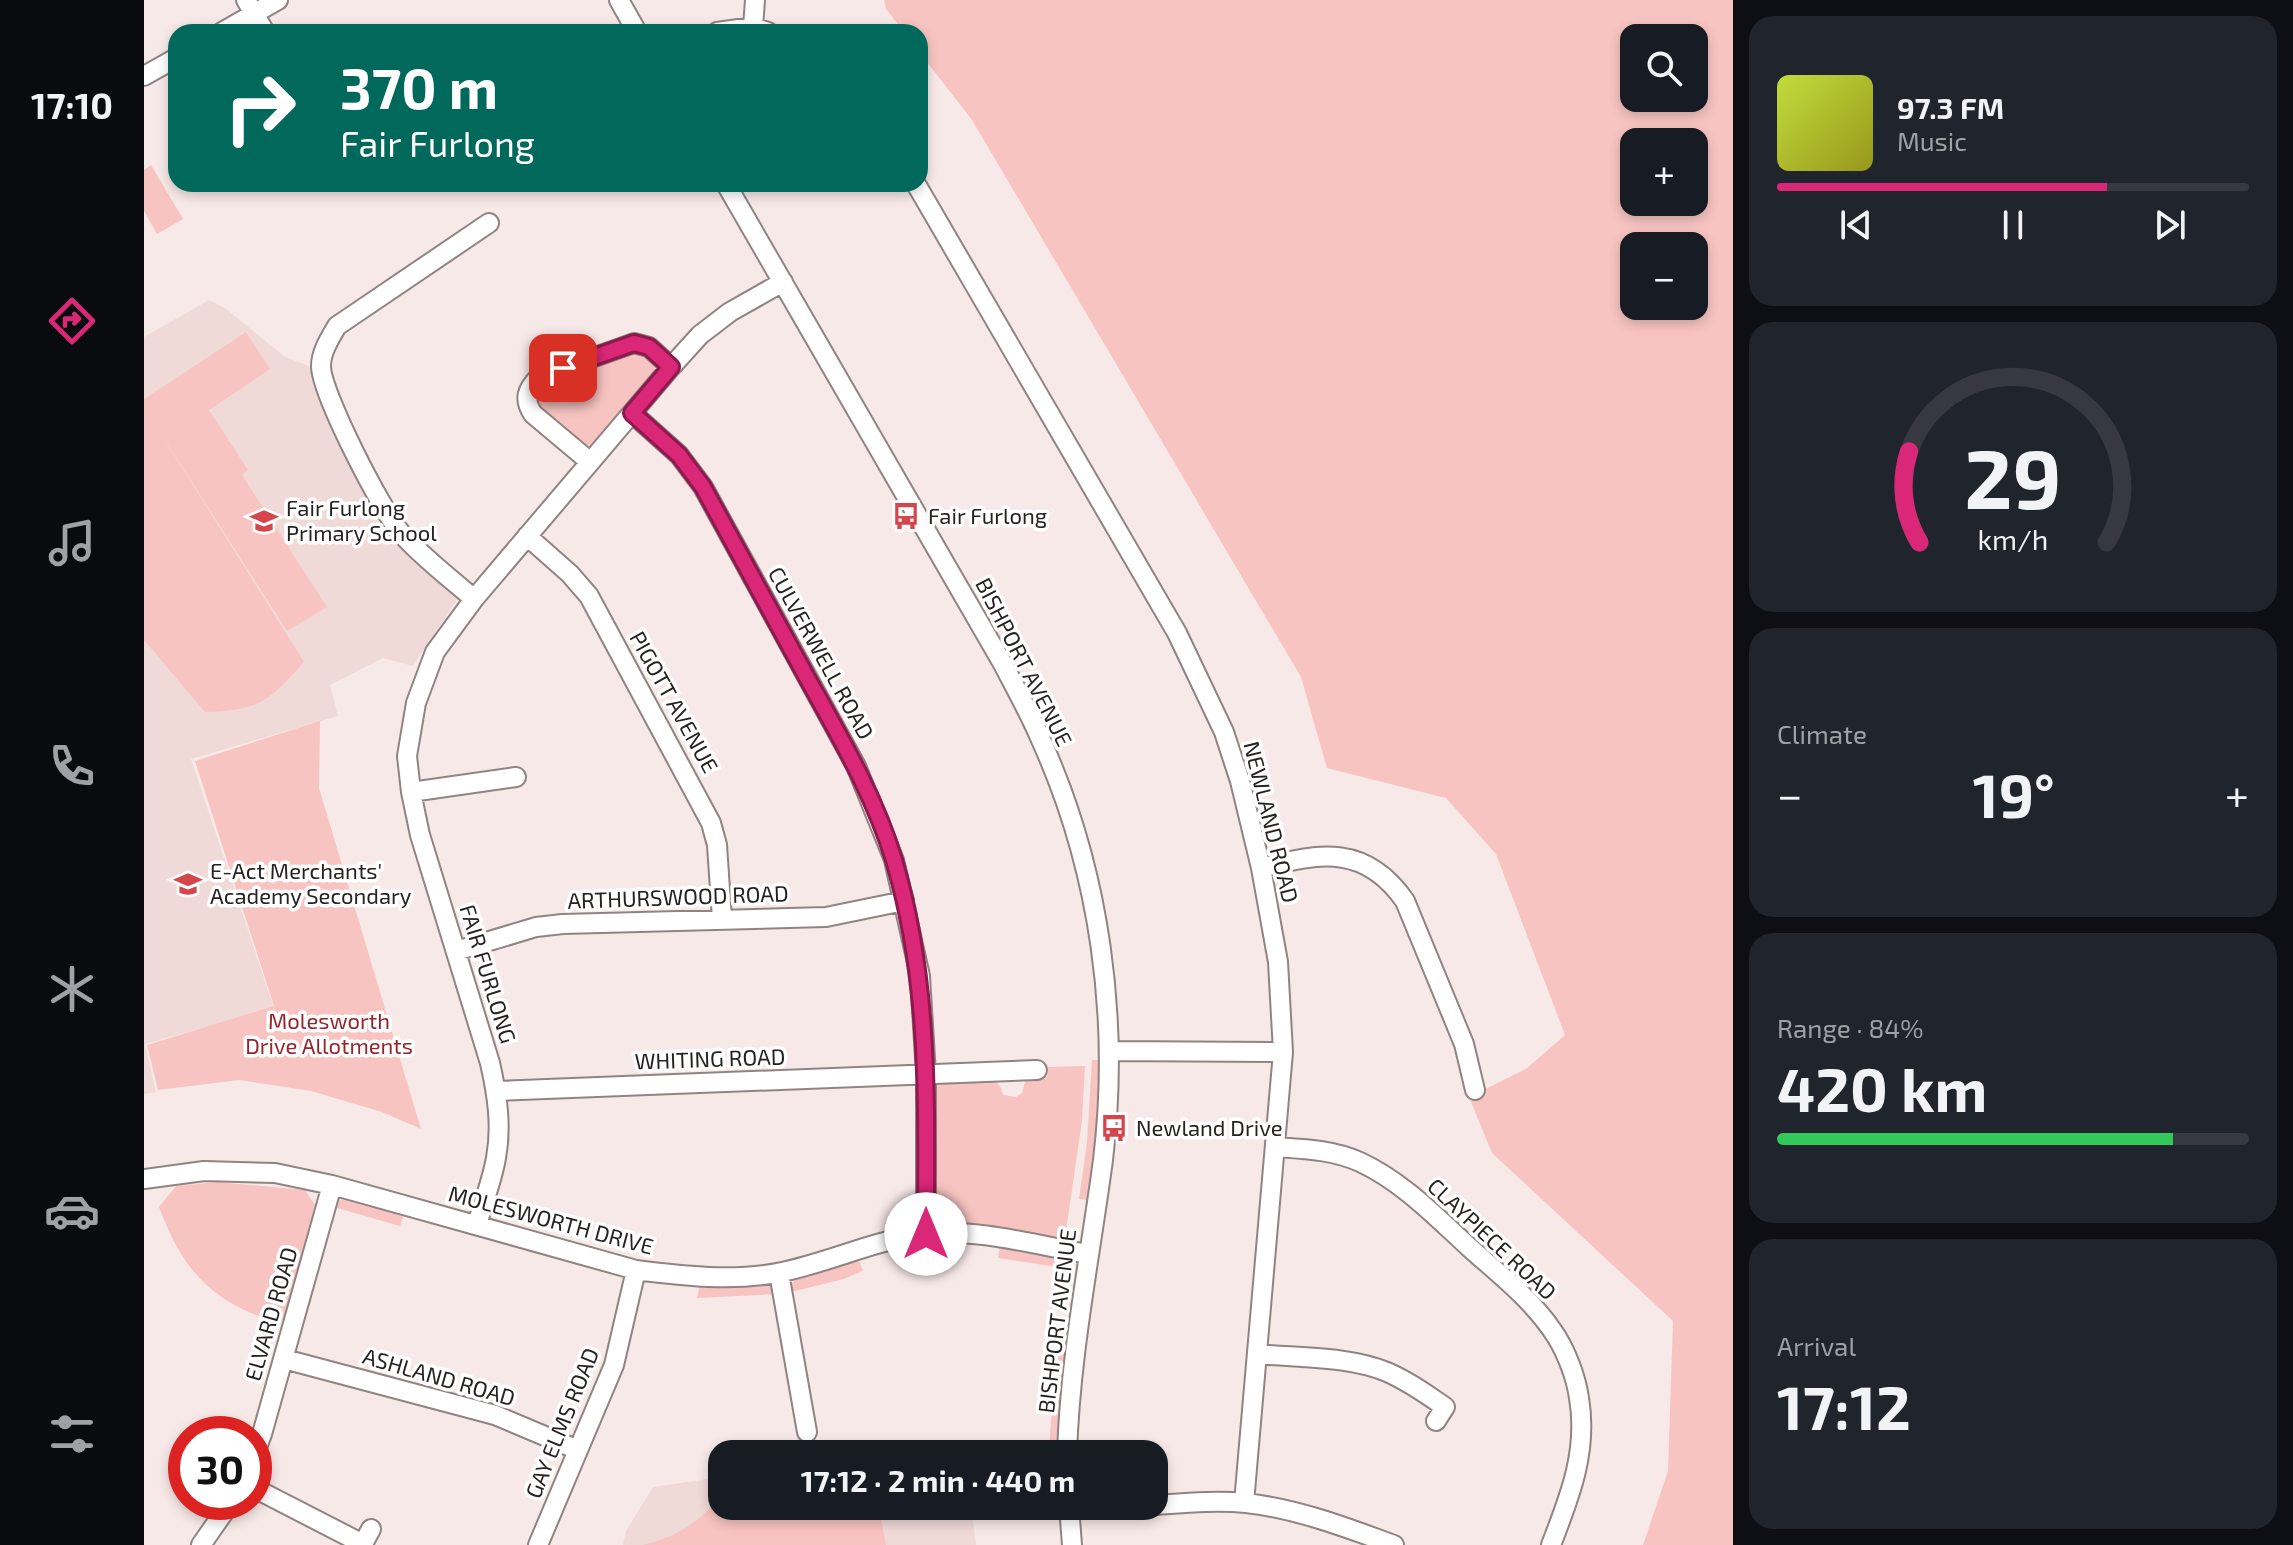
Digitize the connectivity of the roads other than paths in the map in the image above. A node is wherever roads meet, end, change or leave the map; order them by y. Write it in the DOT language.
graph roads {
  1 [pos="278,0"];
  2 [pos="619,0"];
  3 [pos="755,0"];
  4 [pos="250,7"];
  5 [pos="231,24"];
  6 [pos="632,24"];
  7 [pos="759,24"];
  8 [pos="168,62"];
  9 [pos="144,76"];
  10 [pos="731,192"];
  11 [pos="921,192"];
  12 [pos="470,212"];
  13 [pos="783,282"];
  14 [pos="671,367"];
  15 [pos="632,413"];
  16 [pos="589,461"];
  17 [pos="527,536"];
  18 [pos="474,599"];
  19 [pos="516,777"];
  20 [pos="411,792"];
  21 [pos="1261,868"];
  22 [pos="904,901"];
  23 [pos="722,919"];
  24 [pos="456,951"];
  25 [pos="1110,1051"];
  26 [pos="1283,1052"];
  27 [pos="1037,1070"];
  28 [pos="926,1075"];
  29 [pos="1475,1090"];
  30 [pos="496,1091"];
  31 [pos="1276,1147"];
  32 [pos="144,1179"];
  33 [pos="332,1185"];
  34 [pos="477,1225"];
  35 [pos="926,1234"];
  36 [pos="1088,1254"];
  37 [pos="636,1270"];
  38 [pos="779,1273"];
  39 [pos="1257,1354"];
  40 [pos="284,1359"];
  41 [pos="1446,1407"];
  42 [pos="266,1416"];
  43 [pos="807,1432"];
  44 [pos="1067,1440"];
  45 [pos="578,1450"];
  46 [pos="272,1496"];
  47 [pos="1244,1503"];
  48 [pos="1168,1505"];
  49 [pos="218,1520"];
  50 [pos="1070,1520"];
  51 [pos="366,1539"];
  52 [pos="201,1545"];
  53 [pos="538,1545"];
  54 [pos="1072,1545"];
  55 [pos="1394,1545"];
  56 [pos="1551,1545"];
  1 -- 4 [label="street"];
  2 -- 6 [label="street"];
  3 -- 7 [label="street"];
  4 -- 5 [label="street"];
  8 -- 9 [label="street"];
  10 -- 13 [label="street, BISHPORT AVENUE"];
  11 -- 21 [label="street, NEWLAND ROAD"];
  12 -- 18 [label="street"];
  13 -- 14 [label="street, FAIR FURLONG"];
  13 -- 25 [label="street, BISHPORT AVENUE"];
  14 -- 15 [label="street, FAIR FURLONG"];
  14 -- 16 [label="street"];
  15 -- 16 [label="street, FAIR FURLONG"];
  15 -- 22 [label="street, CULVERWELL ROAD"];
  16 -- 17 [label="street, FAIR FURLONG"];
  17 -- 18 [label="street, FAIR FURLONG"];
  17 -- 23 [label="street, PIGOTT AVENUE"];
  18 -- 20 [label="street, FAIR FURLONG"];
  19 -- 20 [label="street"];
  20 -- 24 [label="street, FAIR FURLONG"];
  21 -- 26 [label="street, NEWLAND ROAD"];
  21 -- 29 [label="street"];
  22 -- 23 [label="street, ARTHURSWOOD ROAD"];
  22 -- 28 [label="street, CULVERWELL ROAD"];
  23 -- 24 [label="street, ARTHURSWOOD ROAD"];
  24 -- 30 [label="street, FAIR FURLONG"];
  25 -- 26 [label="street"];
  25 -- 36 [label="street, BISHPORT AVENUE"];
  26 -- 31 [label="street, NEWLAND ROAD"];
  27 -- 28 [label="street, WHITING ROAD"];
  28 -- 30 [label="street, WHITING ROAD"];
  28 -- 35 [label="street, CULVERWELL ROAD"];
  30 -- 34 [label="street, FAIR FURLONG"];
  31 -- 39 [label="street, NEWLAND ROAD"];
  31 -- 56 [label="street, CLAYPIECE ROAD"];
  32 -- 33 [label="street, MOLESWORTH DRIVE"];
  33 -- 34 [label="street, MOLESWORTH DRIVE"];
  33 -- 40 [label="street, ELVARD ROAD"];
  34 -- 37 [label="street, MOLESWORTH DRIVE"];
  35 -- 36 [label="street, MOLESWORTH DRIVE"];
  35 -- 38 [label="street, MOLESWORTH DRIVE"];
  36 -- 44 [label="street, BISHPORT AVENUE"];
  37 -- 38 [label="street, MOLESWORTH DRIVE"];
  37 -- 45 [label="street, GAY ELMS ROAD"];
  38 -- 43 [label="street"];
  39 -- 41 [label="street"];
  39 -- 47 [label="street, NEWLAND ROAD"];
  40 -- 42 [label="street, ELVARD ROAD"];
  40 -- 45 [label="street, ASHLAND ROAD"];
  45 -- 53 [label="street, GAY ELMS ROAD"];
  46 -- 51 [label="street"];
  47 -- 48 [label="street"];
  47 -- 55 [label="street"];
  49 -- 52 [label="street"];
  50 -- 54 [label="street"];
}
